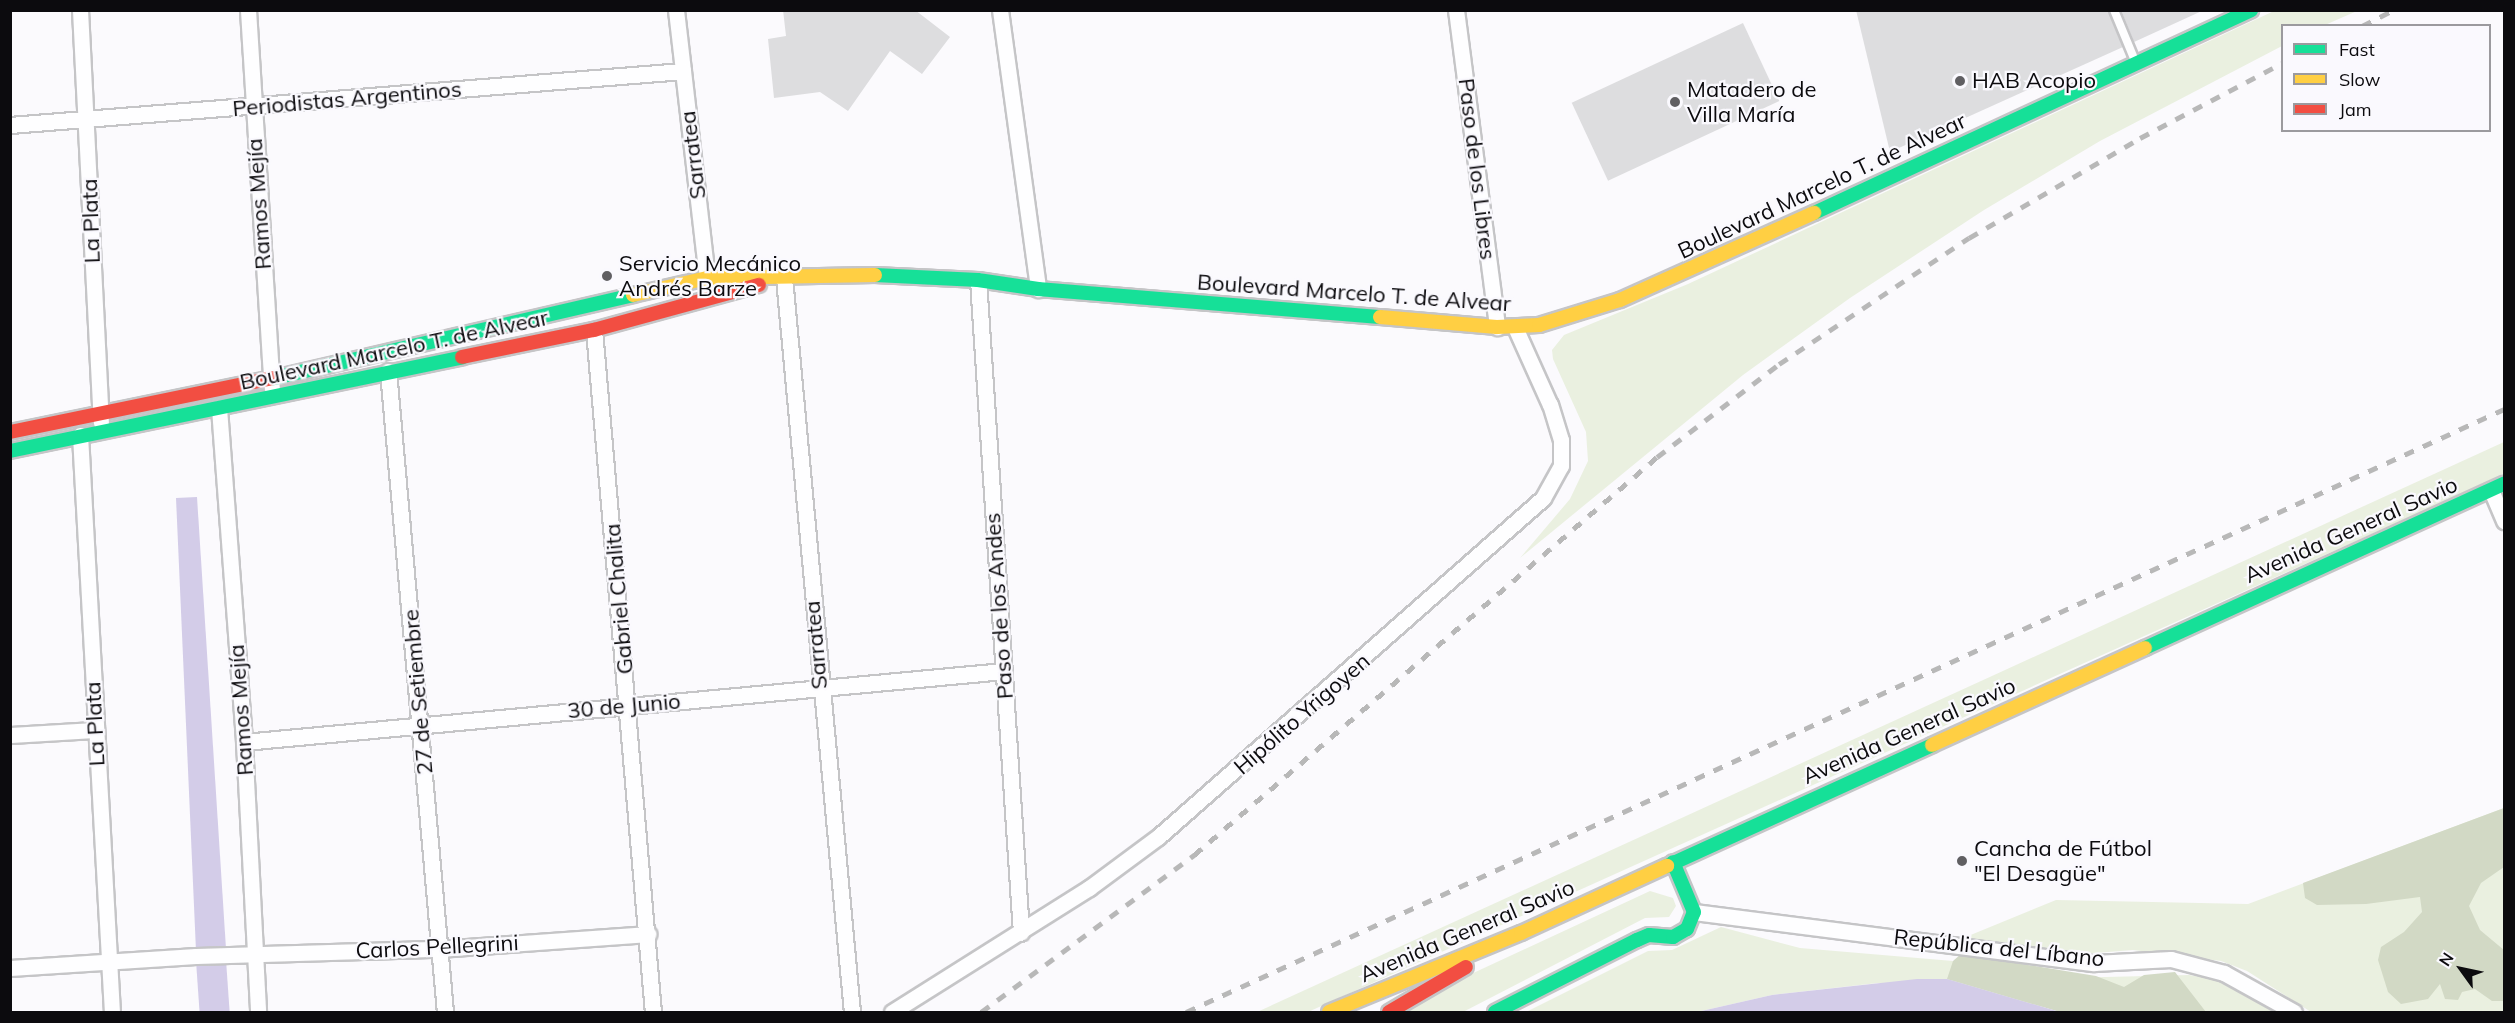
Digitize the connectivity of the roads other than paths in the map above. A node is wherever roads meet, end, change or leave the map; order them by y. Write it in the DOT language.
graph roads {
  1 [pos="80,10"];
  2 [pos="248,10"];
  3 [pos="676,10"];
  4 [pos="1000,10"];
  5 [pos="1456,10"];
  6 [pos="2114,10"];
  7 [pos="2251,10"];
  8 [pos="2136,64"];
  9 [pos="683,71"];
  10 [pos="253,107"];
  11 [pos="87,120"];
  12 [pos="10,125"];
  13 [pos="707,278"];
  14 [pos="784,278"];
  15 [pos="978,280"];
  16 [pos="1038,289"];
  17 [pos="710,300"];
  18 [pos="1497,327"];
  19 [pos="1515,327"];
  20 [pos="594,330"];
  21 [pos="388,371"];
  22 [pos="271,379"];
  23 [pos="272,397"];
  24 [pos="219,408"];
  25 [pos="99,412"];
  26 [pos="102,431"];
  27 [pos="10,432"];
  28 [pos="80,435"];
  29 [pos="10,451"];
  30 [pos="2498,487"];
  31 [pos="2505,521"];
  32 [pos="1003,671"];
  33 [pos="820,690"];
  34 [pos="629,705"];
  35 [pos="422,724"];
  36 [pos="95,730"];
  37 [pos="10,735"];
  38 [pos="244,742"];
  39 [pos="1673,862"];
  40 [pos="1694,912"];
  41 [pos="1021,933"];
  42 [pos="1521,933"];
  43 [pos="648,934"];
  44 [pos="439,949"];
  45 [pos="254,954"];
  46 [pos="108,962"];
  47 [pos="10,968"];
  48 [pos="112,1012"];
  49 [pos="258,1012"];
  50 [pos="445,1012"];
  51 [pos="653,1012"];
  52 [pos="852,1012"];
  53 [pos="892,1012"];
  54 [pos="1329,1012"];
  55 [pos="1389,1012"];
  56 [pos="1495,1012"];
  57 [pos="2294,1012"];
  1 -- 11 [label="street, La Plata"];
  2 -- 10 [label="street, Ramos Mejía"];
  3 -- 9 [label="street, Sarratea"];
  4 -- 16 [label="street"];
  5 -- 18 [label="street, Paso de los Libres"];
  6 -- 8 [label="lane"];
  7 -- 8 [label="main road, Boulevard Marcelo T. de Alvear"];
  8 -- 19 [label="main road, Boulevard Marcelo T. de Alvear"];
  9 -- 10 [label="street, Periodistas Argentinos"];
  9 -- 13 [label="street, Sarratea"];
  10 -- 11 [label="street, Periodistas Argentinos"];
  10 -- 22 [label="street, Ramos Mejía"];
  11 -- 12 [label="street, Periodistas Argentinos"];
  11 -- 25 [label="street, La Plata"];
  13 -- 14 [label="main road, Boulevard Marcelo T. de Alvear"];
  13 -- 17 [label="street, Sarratea"];
  13 -- 22 [label="main road, Boulevard Marcelo T. de Alvear"];
  14 -- 15 [label="main road, Boulevard Marcelo T. de Alvear"];
  14 -- 17 [label="main road, Boulevard Marcelo T. de Alvear"];
  14 -- 33 [label="street, Sarratea"];
  15 -- 16 [label="main road, Boulevard Marcelo T. de Alvear"];
  15 -- 32 [label="street, Paso de los Andes"];
  16 -- 18 [label="main road, Boulevard Marcelo T. de Alvear"];
  17 -- 20 [label="main road, Boulevard Marcelo T. de Alvear"];
  18 -- 19 [label="main road, Boulevard Marcelo T. de Alvear"];
  19 -- 41 [label="street, Hipólito Yrigoyen"];
  20 -- 21 [label="main road, Boulevard Marcelo T. de Alvear"];
  20 -- 34 [label="street, Gabriel Chalita"];
  21 -- 23 [label="main road, Boulevard Marcelo T. de Alvear"];
  21 -- 35 [label="street, 27 de Setiembre"];
  22 -- 23 [label="street, Ramos Mejía"];
  22 -- 25 [label="main road, Boulevard Marcelo T. de Alvear"];
  23 -- 24 [label="main road, Boulevard Marcelo T. de Alvear"];
  24 -- 26 [label="main road, Boulevard Marcelo T. de Alvear"];
  24 -- 38 [label="street, Ramos Mejía"];
  25 -- 26 [label="street, La Plata"];
  25 -- 27 [label="main road, Boulevard Marcelo T. de Alvear"];
  26 -- 28 [label="main road, Boulevard Marcelo T. de Alvear"];
  28 -- 29 [label="main road, Boulevard Marcelo T. de Alvear"];
  28 -- 36 [label="street, La Plata"];
  30 -- 31 [label="street"];
  30 -- 39 [label="main road, Avenida General Savio"];
  32 -- 33 [label="street, 30 de Junio"];
  32 -- 41 [label="street, Paso de los Andes"];
  33 -- 34 [label="street, 30 de Junio"];
  33 -- 52 [label="street, Sarratea"];
  34 -- 35 [label="street, 30 de Junio"];
  34 -- 43 [label="street, Gabriel Chalita"];
  35 -- 38 [label="street, 30 de Junio"];
  35 -- 44 [label="street, 27 de Setiembre"];
  36 -- 37 [label="street"];
  36 -- 46 [label="street, La Plata"];
  38 -- 45 [label="street, Ramos Mejía"];
  39 -- 40 [label="main road"];
  39 -- 42 [label="main road, Avenida General Savio"];
  40 -- 56 [label="main road"];
  40 -- 57 [label="street, República del Líbano"];
  41 -- 53 [label="street, Hipólito Yrigoyen"];
  42 -- 54 [label="main road, Avenida General Savio"];
  42 -- 55 [label="main road"];
  43 -- 44 [label="street, Carlos Pellegrini"];
  43 -- 51 [label="street, Gabriel Chalita"];
  44 -- 45 [label="street, Carlos Pellegrini"];
  44 -- 50 [label="street, 27 de Setiembre"];
  45 -- 46 [label="street, Carlos Pellegrini"];
  45 -- 49 [label="street, Ramos Mejía"];
  46 -- 47 [label="street"];
  46 -- 48 [label="street, La Plata"];
}
